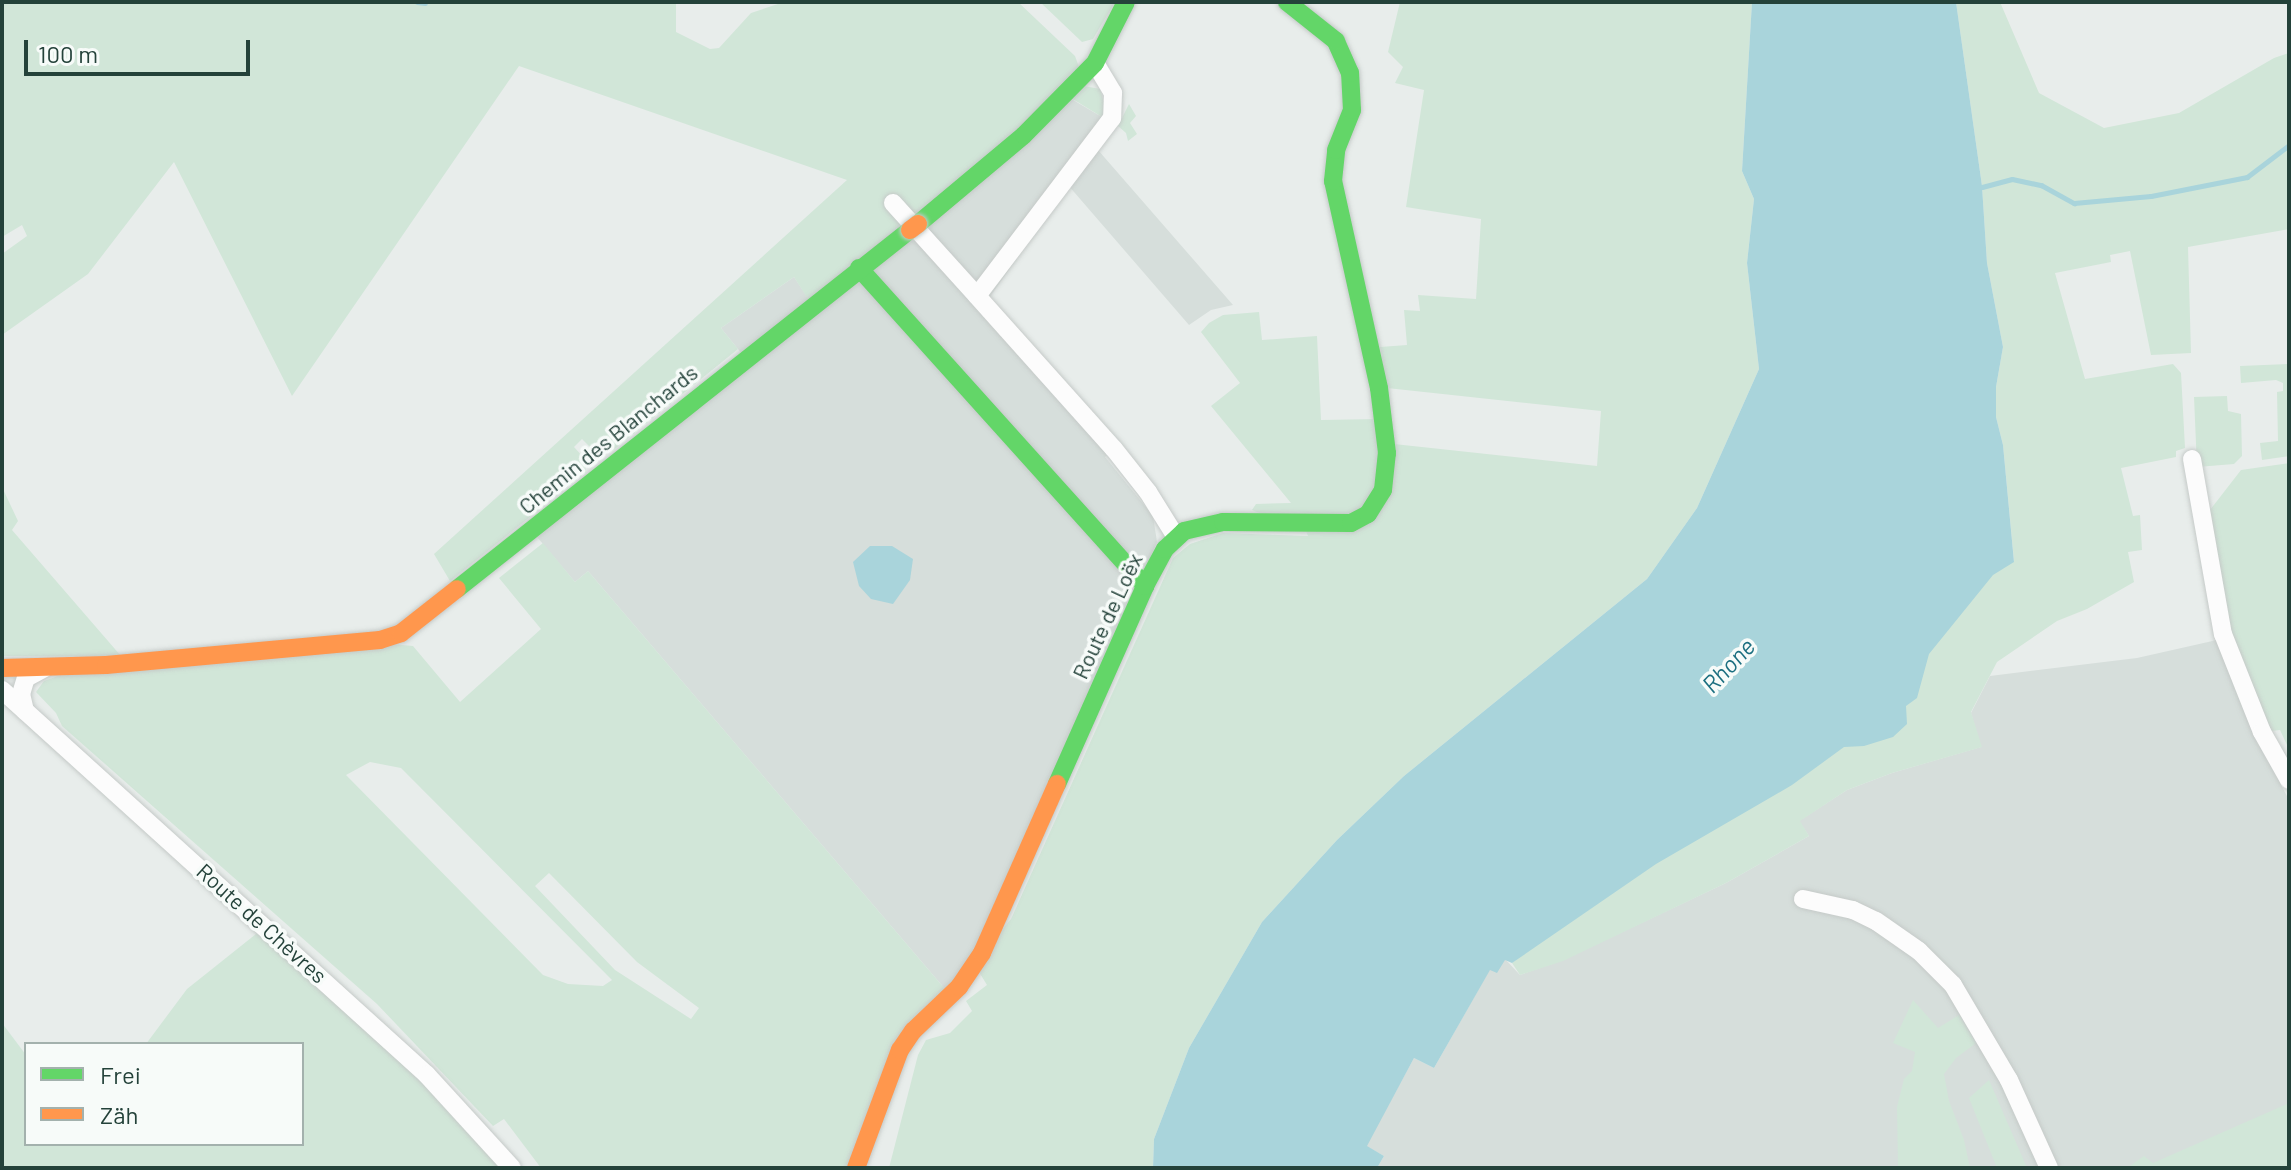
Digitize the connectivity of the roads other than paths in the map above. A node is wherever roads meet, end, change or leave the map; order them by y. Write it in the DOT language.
graph roads {
  1 [pos="1126,2"];
  2 [pos="1287,2"];
  3 [pos="1095,63"];
  4 [pos="893,203"];
  5 [pos="859,268"];
  6 [pos="977,296"];
  7 [pos="2192,459"];
  8 [pos="1176,537"];
  9 [pos="1145,586"];
  10 [pos="2,668"];
  11 [pos="45,668"];
  12 [pos="2,690"];
  13 [pos="25,711"];
  14 [pos="2289,780"];
  15 [pos="1803,899"];
  16 [pos="512,1168"];
  17 [pos="856,1168"];
  18 [pos="2049,1168"];
  1 -- 3 [label="street, Chemin des Blanchards"];
  2 -- 8 [label="street"];
  3 -- 5 [label="street, Chemin des Blanchards"];
  3 -- 6 [label="street"];
  4 -- 6 [label="street"];
  5 -- 9 [label="street"];
  5 -- 11 [label="street, Chemin des Blanchards"];
  6 -- 8 [label="street"];
  7 -- 14 [label="street"];
  8 -- 9 [label="street, Route de Loëx"];
  9 -- 17 [label="street, Route de Loëx"];
  10 -- 11 [label="street, Chemin des Blanchards"];
  11 -- 13 [label="street"];
  12 -- 13 [label="street, Route de Chèvres"];
  13 -- 16 [label="street, Route de Chèvres"];
  15 -- 18 [label="street"];
}
